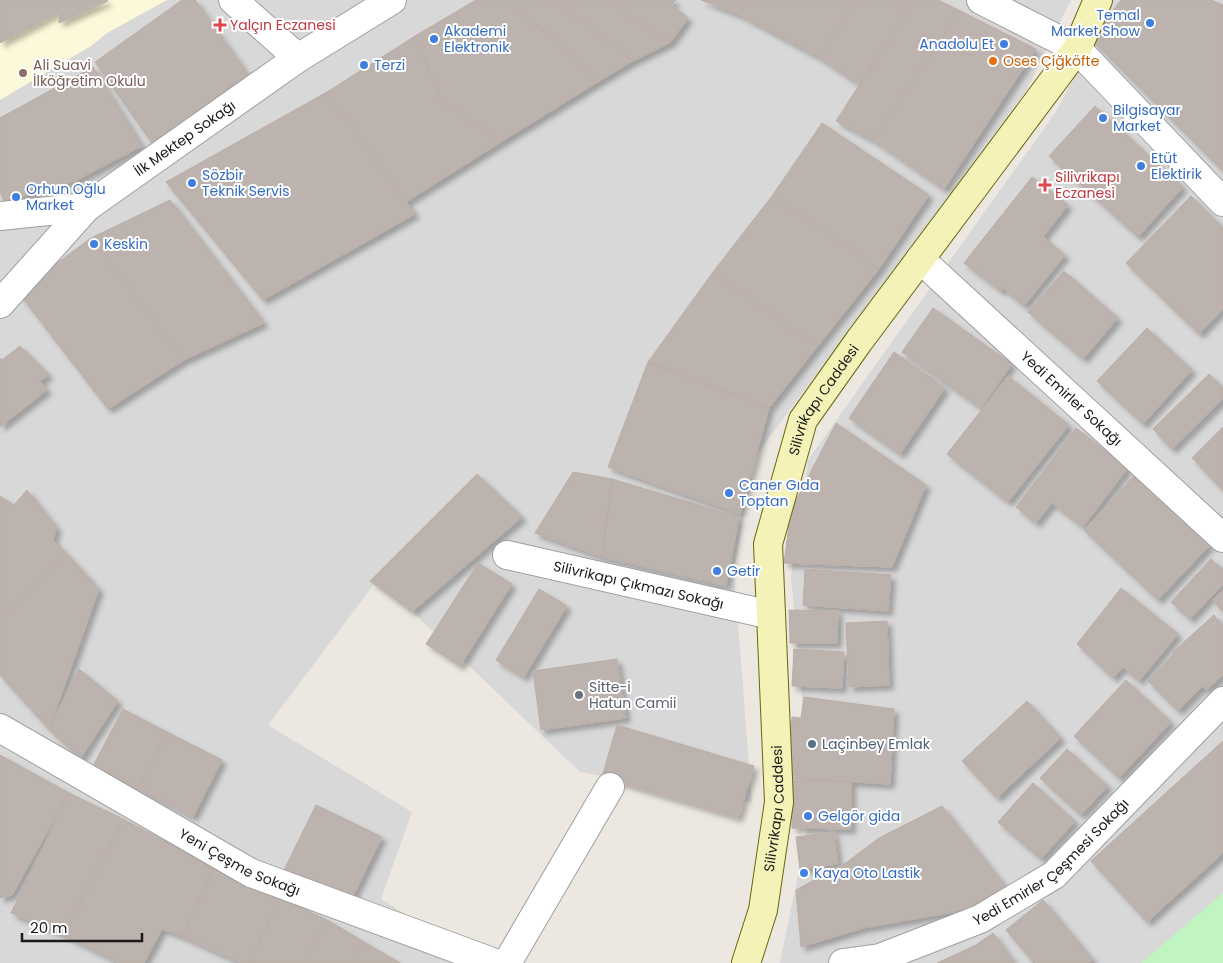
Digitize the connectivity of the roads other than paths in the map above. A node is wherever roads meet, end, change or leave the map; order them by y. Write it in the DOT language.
graph roads {
  1 [pos="233,0"];
  2 [pos="392,0"];
  3 [pos="981,0"];
  4 [pos="1098,0"];
  5 [pos="1077,49"];
  6 [pos="298,58"];
  7 [pos="1223,202"];
  8 [pos="87,207"];
  9 [pos="0,216"];
  10 [pos="920,259"];
  11 [pos="0,304"];
  12 [pos="1223,538"];
  13 [pos="507,555"];
  14 [pos="771,615"];
  15 [pos="1223,702"];
  16 [pos="0,728"];
  17 [pos="610,787"];
  18 [pos="495,963"];
  19 [pos="506,963"];
  20 [pos="746,963"];
  21 [pos="843,963"];
  1 -- 6 [label="street"];
  2 -- 6 [label="street, İlk Mektep Sokağı"];
  3 -- 5 [label="street"];
  4 -- 5 [label="main road, Silivrikapı Caddesi"];
  5 -- 7 [label="street"];
  5 -- 10 [label="main road, Silivrikapı Caddesi"];
  6 -- 8 [label="street, İlk Mektep Sokağı"];
  8 -- 9 [label="street"];
  8 -- 11 [label="street, İlk Mektep Sokağı"];
  10 -- 12 [label="street, Yedi Emirler Sokağı"];
  10 -- 14 [label="main road, Silivrikapı Caddesi"];
  13 -- 14 [label="street, Silivrikapı Çıkmazı Sokağı"];
  14 -- 20 [label="main road, Silivrikapı Caddesi"];
  15 -- 21 [label="street, Yedi Emirler Çeşmesi Sokağı"];
  16 -- 18 [label="street, Yeni Çeşme Sokağı"];
  17 -- 19 [label="street"];
}
